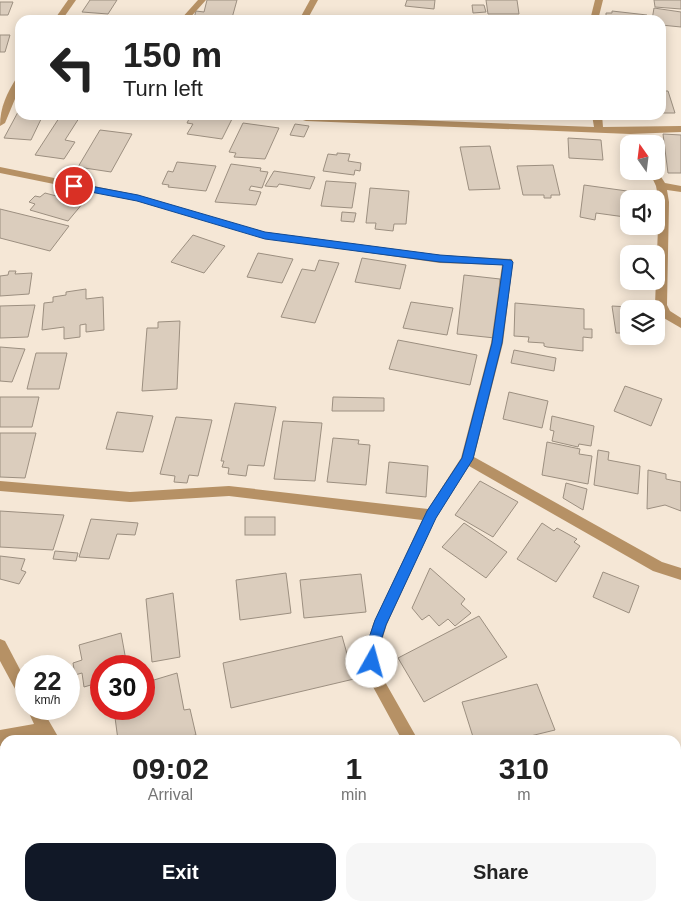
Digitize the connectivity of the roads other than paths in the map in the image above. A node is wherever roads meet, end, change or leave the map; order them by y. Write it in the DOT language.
graph roads {
  1 [pos="72,0"];
  2 [pos="202,0"];
  3 [pos="314,0"];
  4 [pos="599,0"];
  5 [pos="62,15"];
  6 [pos="188,15"];
  7 [pos="306,15"];
  8 [pos="595,15"];
  9 [pos="15,88"];
  10 [pos="457,120"];
  11 [pos="598,120"];
  12 [pos="0,123"];
  13 [pos="600,129"];
  14 [pos="681,129"];
  15 [pos="630,131"];
  16 [pos="632,135"];
  17 [pos="0,170"];
  18 [pos="658,180"];
  19 [pos="661,186"];
  20 [pos="681,189"];
  21 [pos="681,324"];
  22 [pos="467,459"];
  23 [pos="0,486"];
  24 [pos="431,514"];
  25 [pos="681,574"];
  26 [pos="0,646"];
  27 [pos="15,674"];
  28 [pos="40,720"];
  29 [pos="48,735"];
  30 [pos="407,735"];
  1 -- 5 [label="street"];
  2 -- 6 [label="street"];
  3 -- 7 [label="street"];
  4 -- 8 [label="street"];
  9 -- 12 [label="street"];
  10 -- 13 [label="street"];
  11 -- 13 [label="street"];
  13 -- 15 [label="street"];
  14 -- 15 [label="street"];
  15 -- 16 [label="street"];
  17 -- 22 [label="street"];
  18 -- 19 [label="street"];
  19 -- 20 [label="street"];
  19 -- 21 [label="street"];
  22 -- 24 [label="street"];
  22 -- 25 [label="street"];
  23 -- 24 [label="street"];
  24 -- 30 [label="street"];
  26 -- 27 [label="street"];
  28 -- 29 [label="street"];
}
